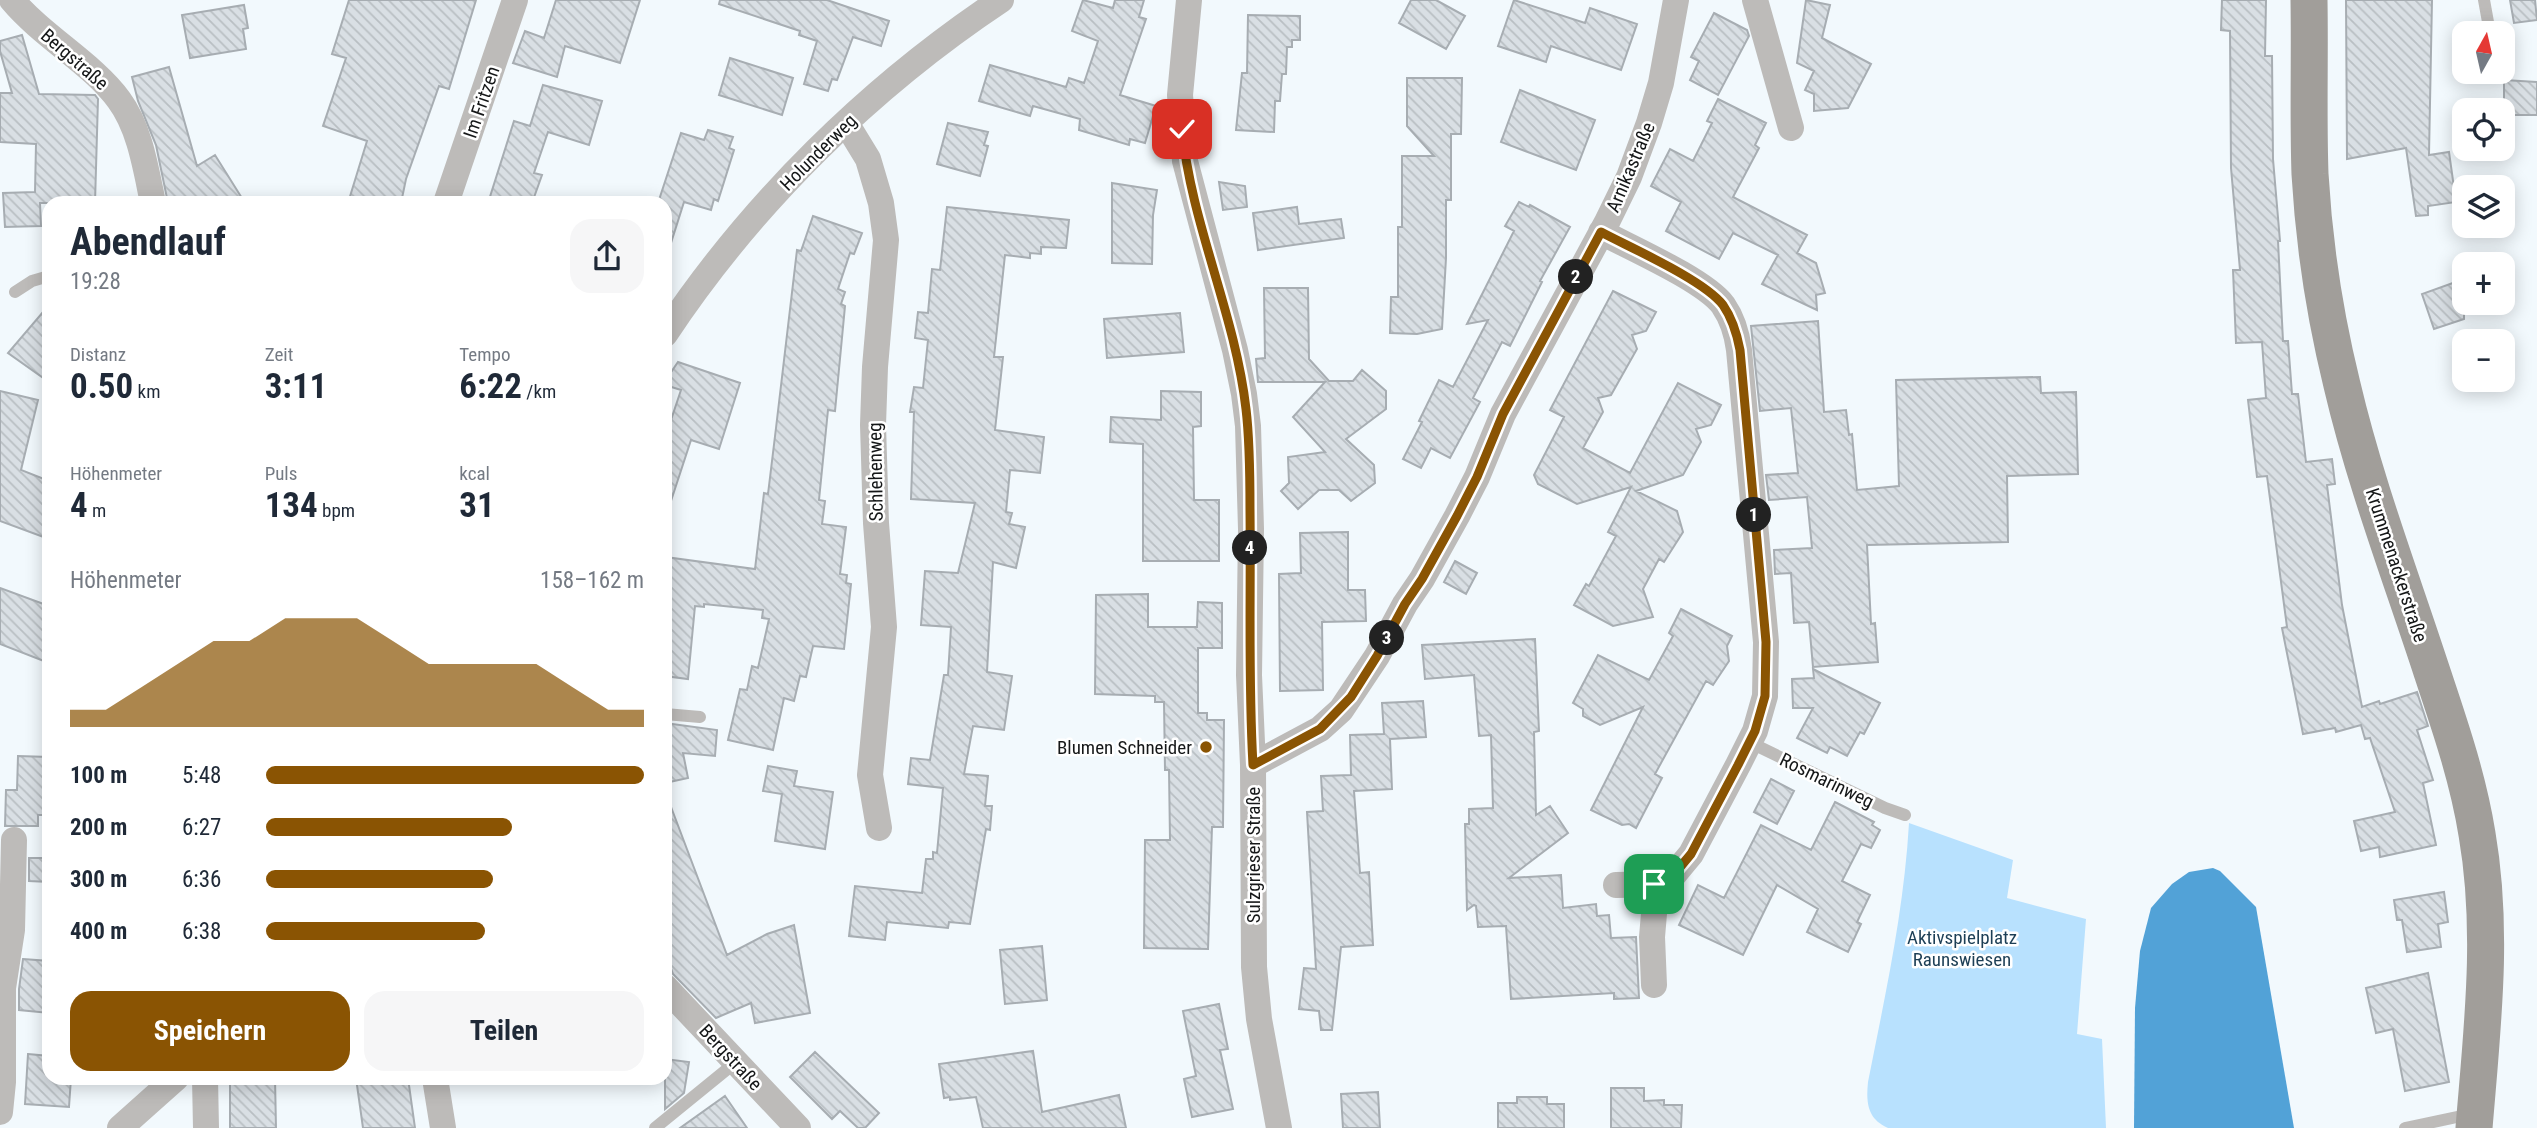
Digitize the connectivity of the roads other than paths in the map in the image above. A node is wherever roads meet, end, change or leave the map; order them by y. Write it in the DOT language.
graph roads {
  1 [pos="12,0"];
  2 [pos="515,0"];
  3 [pos="1001,0"];
  4 [pos="1189,0"];
  5 [pos="1676,0"];
  6 [pos="1755,0"];
  7 [pos="2309,0"];
  8 [pos="2484,0"];
  9 [pos="2488,21"];
  10 [pos="846,123"];
  11 [pos="1791,128"];
  12 [pos="151,196"];
  13 [pos="448,196"];
  14 [pos="1601,232"];
  15 [pos="42,278"];
  16 [pos="15,292"];
  17 [pos="672,324"];
  18 [pos="672,715"];
  19 [pos="700,717"];
  20 [pos="1749,742"];
  21 [pos="1253,765"];
  22 [pos="1905,816"];
  23 [pos="879,828"];
  24 [pos="15,840"];
  25 [pos="1666,884"];
  26 [pos="1616,885"];
  27 [pos="1654,985"];
  28 [pos="672,994"];
  29 [pos="736,1062"];
  30 [pos="168,1085"];
  31 [pos="205,1085"];
  32 [pos="436,1085"];
  33 [pos="0,1112"];
  34 [pos="2474,1120"];
  35 [pos="120,1128"];
  36 [pos="206,1128"];
  37 [pos="443,1128"];
  38 [pos="655,1128"];
  39 [pos="798,1128"];
  40 [pos="1279,1128"];
  41 [pos="2405,1128"];
  1 -- 12 [label="street, Bergstraße"];
  2 -- 13 [label="street, Im Fritzen"];
  3 -- 10 [label="street, Holunderweg"];
  4 -- 21 [label="street, Sulzgrieser Straße"];
  5 -- 14 [label="street, Arnikastraße"];
  6 -- 11 [label="street"];
  7 -- 34 [label="main road, Krummenackerstraße"];
  8 -- 9 [label="lane"];
  10 -- 17 [label="street, Holunderweg"];
  10 -- 23 [label="street, Schlehenweg"];
  14 -- 20 [label="street"];
  14 -- 21 [label="street, Arnikastraße"];
  15 -- 16 [label="lane"];
  18 -- 19 [label="lane"];
  20 -- 22 [label="lane, Rosmarinweg"];
  20 -- 25 [label="street"];
  21 -- 40 [label="street, Sulzgrieser Straße"];
  24 -- 33 [label="street"];
  25 -- 26 [label="street"];
  25 -- 27 [label="street"];
  28 -- 29 [label="street, Bergstraße"];
  29 -- 38 [label="lane"];
  29 -- 39 [label="street, Bergstraße"];
  30 -- 35 [label="street"];
  31 -- 36 [label="street"];
  32 -- 37 [label="street"];
  34 -- 41 [label="lane"];
}
